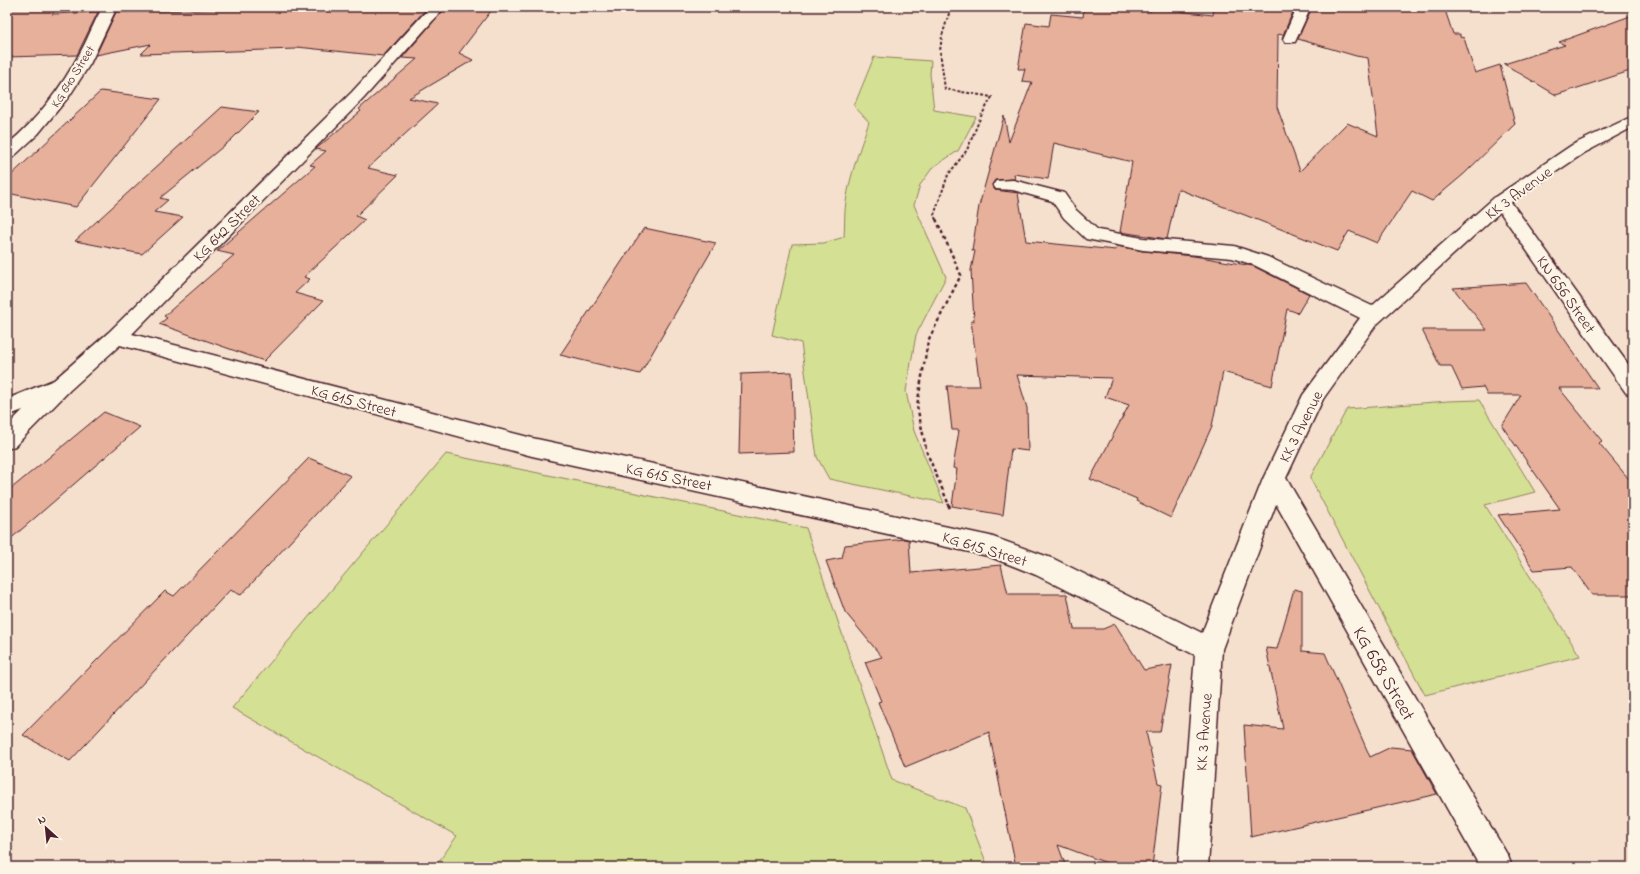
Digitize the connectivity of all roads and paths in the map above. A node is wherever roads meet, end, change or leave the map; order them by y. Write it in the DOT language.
graph roads {
  1 [pos="110,7"];
  2 [pos="438,7"];
  3 [pos="951,7"];
  4 [pos="1304,7"];
  5 [pos="1290,39"];
  6 [pos="1633,121"];
  7 [pos="7,153"];
  8 [pos="1002,185"];
  9 [pos="1502,201"];
  10 [pos="1374,316"];
  11 [pos="116,337"];
  12 [pos="63,384"];
  13 [pos="1633,387"];
  14 [pos="7,408"];
  15 [pos="7,440"];
  16 [pos="1274,479"];
  17 [pos="963,539"];
  18 [pos="1209,649"];
  19 [pos="1193,867"];
  20 [pos="1497,867"];
  1 -- 7 [label="street, KG 640 Street"];
  2 -- 11 [label="street, KG 642 Street"];
  3 -- 17 [label="path"];
  4 -- 5 [label="street"];
  6 -- 9 [label="street, KK 3 Avenue"];
  8 -- 10 [label="street"];
  9 -- 10 [label="street, KK 3 Avenue"];
  9 -- 13 [label="street, KN 656 Street"];
  10 -- 16 [label="street, KK 3 Avenue"];
  11 -- 12 [label="street, KG 642 Street"];
  11 -- 17 [label="street, KG 615 Street"];
  12 -- 14 [label="street"];
  12 -- 15 [label="street, KG 642 Street"];
  16 -- 18 [label="street, KK 3 Avenue"];
  16 -- 20 [label="street, KG 658 Street"];
  17 -- 18 [label="street, KG 615 Street"];
  18 -- 19 [label="street, KK 3 Avenue"];
}
